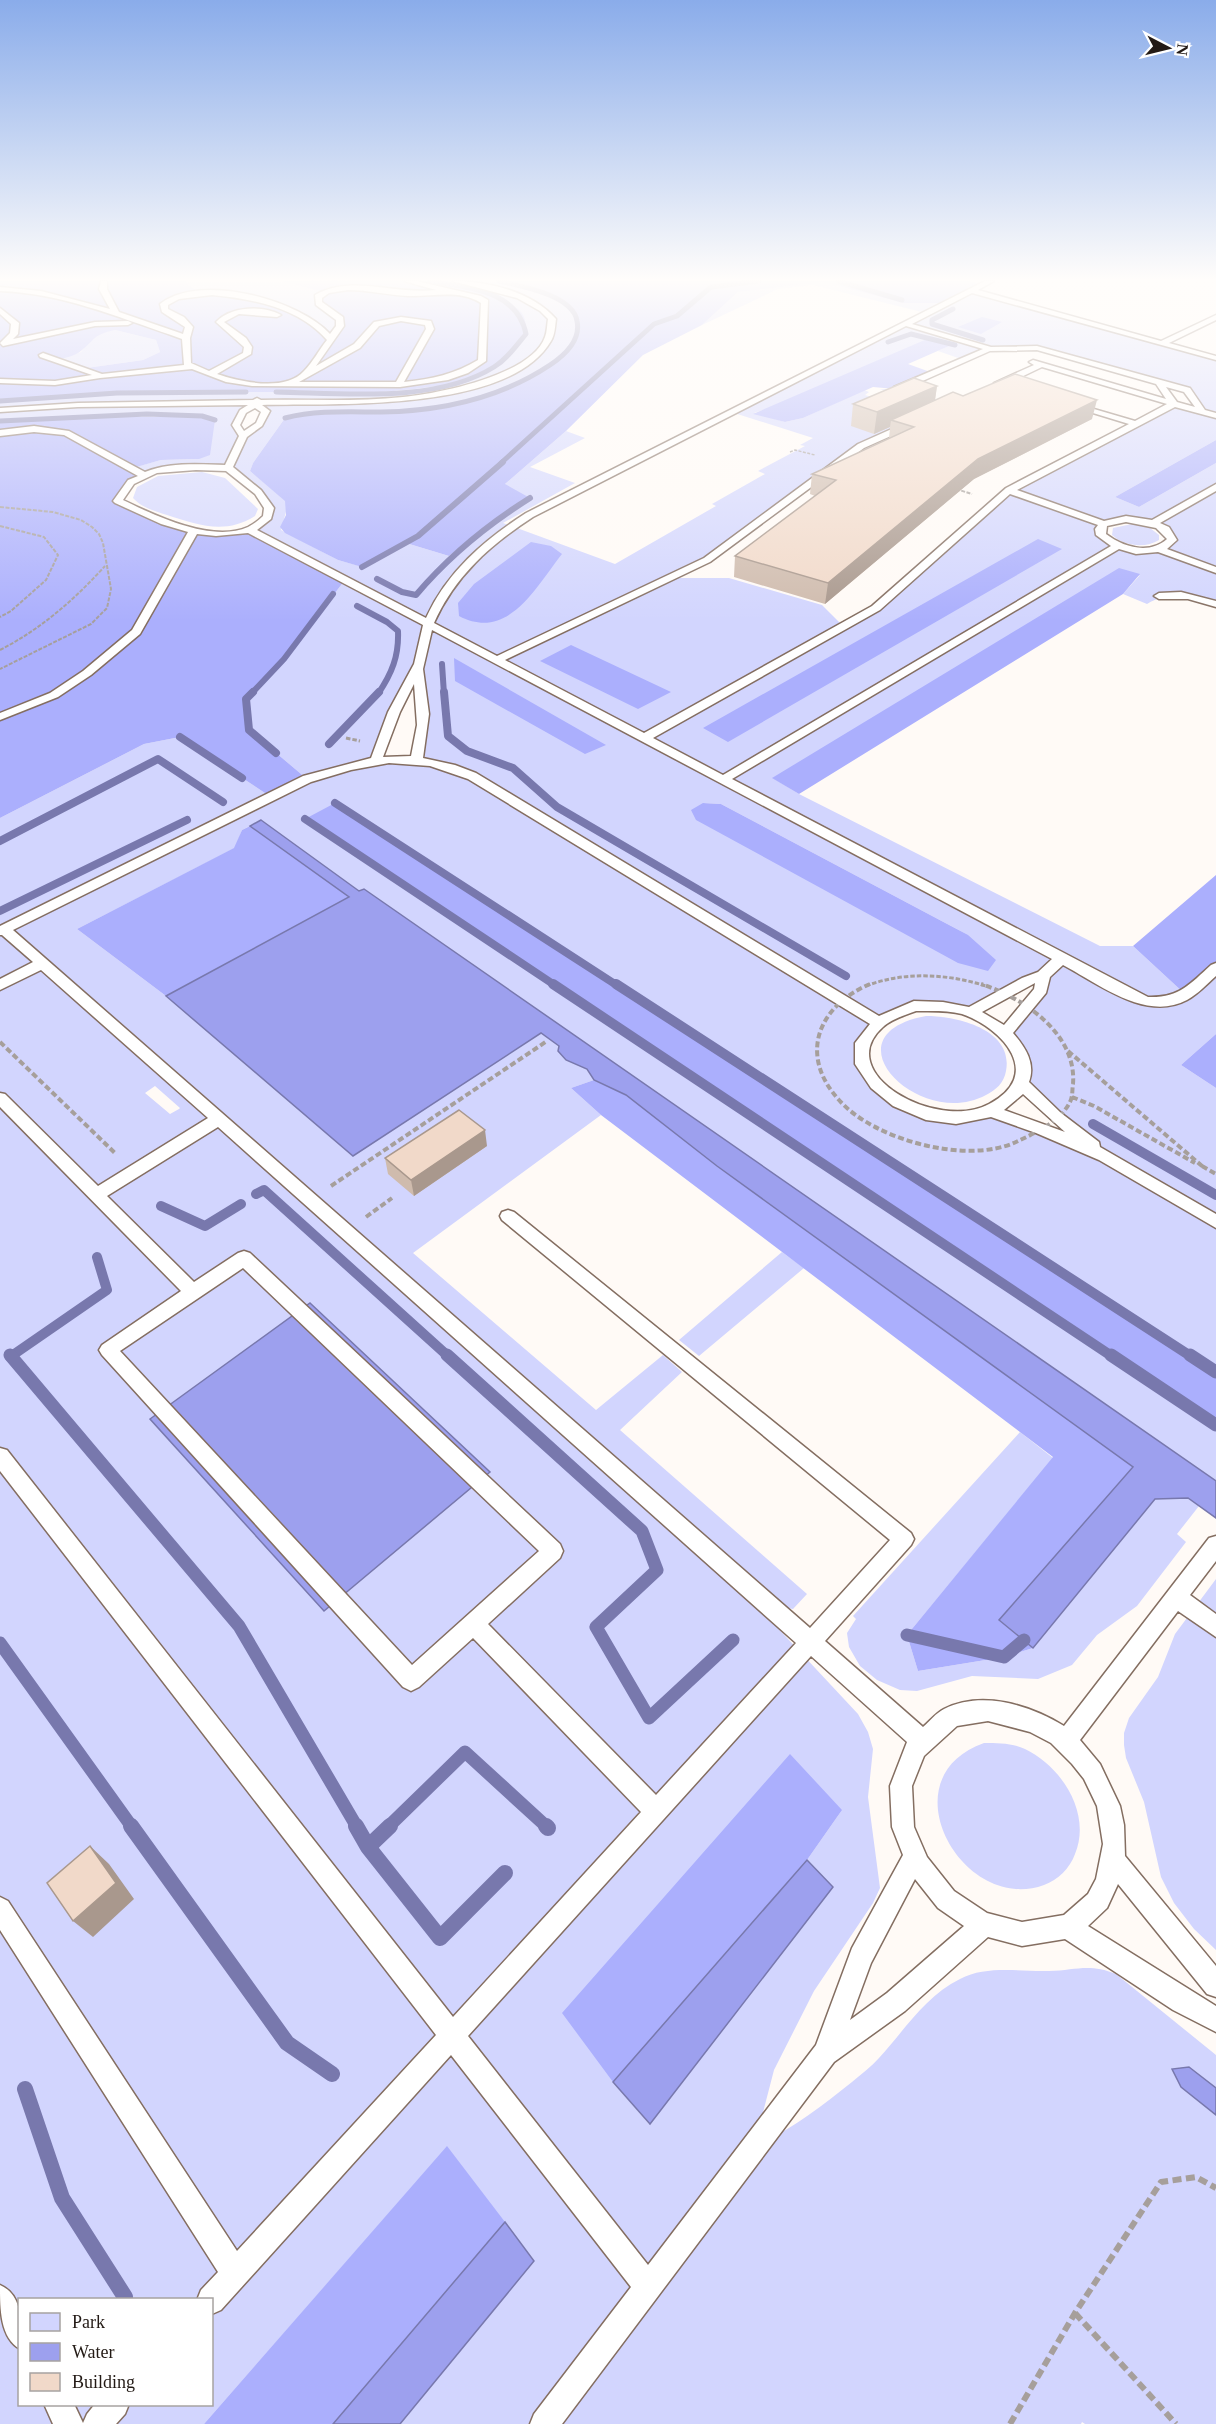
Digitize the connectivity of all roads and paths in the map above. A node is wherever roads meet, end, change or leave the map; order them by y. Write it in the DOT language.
graph roads {
  1 [pos="260,394"];
  2 [pos="442,394"];
  3 [pos="768,394"];
  4 [pos="1140,394"];
  5 [pos="1148,394"];
  6 [pos="1167,394"];
  7 [pos="1190,394"];
  8 [pos="1150,397"];
  9 [pos="1062,401"];
  10 [pos="255,404"];
  11 [pos="1174,404"];
  12 [pos="0,410"];
  13 [pos="1203,412"];
  14 [pos="1216,416"];
  15 [pos="915,422"];
  16 [pos="1136,424"];
  17 [pos="0,433"];
  18 [pos="243,436"];
  19 [pos="790,452"];
  20 [pos="843,460"];
  21 [pos="228,468"];
  22 [pos="145,476"];
  23 [pos="947,486"];
  24 [pos="1216,487"];
  25 [pos="1009,490"];
  26 [pos="997,501"];
  27 [pos="0,507"];
  28 [pos="1104,524"];
  29 [pos="1153,524"];
  30 [pos="0,526"];
  31 [pos="194,530"];
  32 [pos="250,530"];
  33 [pos="1118,546"];
  34 [pos="1158,549"];
  35 [pos="105,566"];
  36 [pos="1216,570"];
  37 [pos="1159,596"];
  38 [pos="1216,604"];
  39 [pos="0,617"];
  40 [pos="428,624"];
  41 [pos="0,650"];
  42 [pos="497,660"];
  43 [pos="417,668"];
  44 [pos="0,669"];
  45 [pos="0,717"];
  46 [pos="644,738"];
  47 [pos="416,760"];
  48 [pos="376,761"];
  49 [pos="723,780"];
  50 [pos="2,930"];
  51 [pos="1062,958"];
  52 [pos="43,963"];
  53 [pos="1216,968"];
  54 [pos="1043,975"];
  55 [pos="0,985"];
  56 [pos="1003,994"];
  57 [pos="844,1001"];
  58 [pos="1027,1006"];
  59 [pos="970,1012"];
  60 [pos="878,1022"];
  61 [pos="1006,1032"];
  62 [pos="547,1041"];
  63 [pos="0,1042"];
  64 [pos="1068,1051"];
  65 [pos="1022,1084"];
  66 [pos="1072,1096"];
  67 [pos="0,1098"];
  68 [pos="991,1111"];
  69 [pos="1056,1117"];
  70 [pos="219,1119"];
  71 [pos="1042,1129"];
  72 [pos="1105,1156"];
  73 [pos="1202,1166"];
  74 [pos="134,1172"];
  75 [pos="1216,1174"];
  76 [pos="96,1195"];
  77 [pos="392,1198"];
  78 [pos="311,1200"];
  79 [pos="508,1216"];
  80 [pos="1216,1222"];
  81 [pos="346,1231"];
  82 [pos="193,1292"];
  83 [pos="0,1456"];
  84 [pos="1216,1545"];
  85 [pos="1176,1597"];
  86 [pos="473,1623"];
  87 [pos="1216,1627"];
  88 [pos="810,1642"];
  89 [pos="921,1739"];
  90 [pos="1066,1741"];
  91 [pos="656,1811"];
  92 [pos="913,1860"];
  93 [pos="1114,1862"];
  94 [pos="0,1909"];
  95 [pos="982,1926"];
  96 [pos="1068,1927"];
  97 [pos="1216,1985"];
  98 [pos="1216,2020"];
  99 [pos="452,2036"];
  100 [pos="825,2053"];
  101 [pos="1216,2188"];
  102 [pos="235,2273"];
  103 [pos="648,2287"];
  104 [pos="213,2298"];
  105 [pos="0,2299"];
  106 [pos="1075,2313"];
  107 [pos="18,2330"];
  108 [pos="59,2406"];
  109 [pos="113,2406"];
  110 [pos="69,2424"];
  111 [pos="97,2424"];
  112 [pos="544,2424"];
  113 [pos="1010,2424"];
  114 [pos="1176,2424"];
  1 -- 10 [label="lane"];
  2 -- 10 [label="lane"];
  3 -- 40 [label="lane"];
  4 -- 8 [label="lane"];
  5 -- 8 [label="lane"];
  6 -- 11 [label="lane"];
  7 -- 13 [label="lane"];
  8 -- 11 [label="lane"];
  9 -- 16 [label="lane"];
  10 -- 12 [label="lane"];
  10 -- 18 [label="lane"];
  10 -- 18 [label="lane"];
  11 -- 13 [label="lane"];
  11 -- 16 [label="lane"];
  13 -- 14 [label="lane"];
  15 -- 20 [label="lane"];
  16 -- 25 [label="lane"];
  17 -- 22 [label="lane"];
  18 -- 21 [label="lane"];
  19 -- 20 [label="path"];
  20 -- 42 [label="lane"];
  21 -- 22 [label="lane"];
  21 -- 32 [label="lane"];
  22 -- 31 [label="lane"];
  23 -- 26 [label="path"];
  24 -- 29 [label="lane"];
  25 -- 26 [label="lane"];
  25 -- 28 [label="lane"];
  26 -- 46 [label="lane"];
  27 -- 35 [label="path"];
  28 -- 29 [label="lane"];
  28 -- 33 [label="lane"];
  29 -- 34 [label="lane"];
  30 -- 39 [label="path"];
  31 -- 32 [label="lane"];
  31 -- 45 [label="lane"];
  32 -- 40 [label="lane"];
  33 -- 34 [label="lane"];
  33 -- 49 [label="lane"];
  34 -- 36 [label="lane"];
  35 -- 41 [label="path"];
  35 -- 44 [label="path"];
  37 -- 38 [label="lane"];
  40 -- 42 [label="lane"];
  40 -- 43 [label="lane"];
  42 -- 46 [label="lane"];
  43 -- 47 [label="lane"];
  43 -- 48 [label="lane"];
  46 -- 49 [label="lane"];
  47 -- 48 [label="lane"];
  47 -- 57 [label="lane"];
  48 -- 50 [label="lane"];
  49 -- 51 [label="lane"];
  50 -- 52 [label="lane"];
  51 -- 53 [label="lane"];
  51 -- 54 [label="lane"];
  52 -- 55 [label="lane"];
  52 -- 70 [label="lane"];
  54 -- 56 [label="lane"];
  54 -- 58 [label="lane"];
  56 -- 57 [label="path"];
  56 -- 58 [label="path"];
  56 -- 59 [label="lane"];
  57 -- 60 [label="lane"];
  57 -- 71 [label="path"];
  58 -- 61 [label="lane"];
  58 -- 64 [label="path"];
  59 -- 60 [label="lane"];
  59 -- 61 [label="lane"];
  60 -- 68 [label="lane"];
  61 -- 65 [label="lane"];
  62 -- 78 [label="path"];
  63 -- 74 [label="path"];
  64 -- 66 [label="path"];
  64 -- 73 [label="path"];
  65 -- 68 [label="lane"];
  65 -- 69 [label="lane"];
  66 -- 69 [label="path"];
  66 -- 73 [label="path"];
  67 -- 76 [label="lane"];
  68 -- 71 [label="lane"];
  69 -- 71 [label="path"];
  69 -- 72 [label="lane"];
  70 -- 74 [label="lane"];
  70 -- 78 [label="lane"];
  71 -- 72 [label="lane"];
  72 -- 80 [label="lane"];
  73 -- 75 [label="path"];
  74 -- 76 [label="lane"];
  76 -- 82 [label="lane"];
  77 -- 81 [label="path"];
  78 -- 81 [label="lane"];
  79 -- 88 [label="lane"];
  81 -- 88 [label="lane"];
  82 -- 86 [label="lane"];
  82 -- 86 [label="lane"];
  83 -- 99 [label="lane"];
  84 -- 85 [label="lane"];
  85 -- 87 [label="lane"];
  85 -- 90 [label="lane"];
  86 -- 91 [label="lane"];
  88 -- 89 [label="lane"];
  88 -- 91 [label="lane"];
  89 -- 90 [label="lane"];
  89 -- 92 [label="lane"];
  90 -- 93 [label="lane"];
  91 -- 99 [label="lane"];
  92 -- 95 [label="lane"];
  92 -- 100 [label="lane"];
  93 -- 96 [label="lane"];
  93 -- 97 [label="lane"];
  94 -- 102 [label="lane"];
  95 -- 96 [label="lane"];
  95 -- 100 [label="lane"];
  96 -- 98 [label="lane"];
  99 -- 102 [label="lane"];
  99 -- 103 [label="lane"];
  100 -- 103 [label="lane"];
  101 -- 106 [label="path"];
  102 -- 104 [label="lane"];
  103 -- 112 [label="lane"];
  105 -- 107 [label="lane"];
  106 -- 113 [label="path"];
  106 -- 114 [label="path"];
  108 -- 110 [label="lane"];
  109 -- 111 [label="lane"];
}
